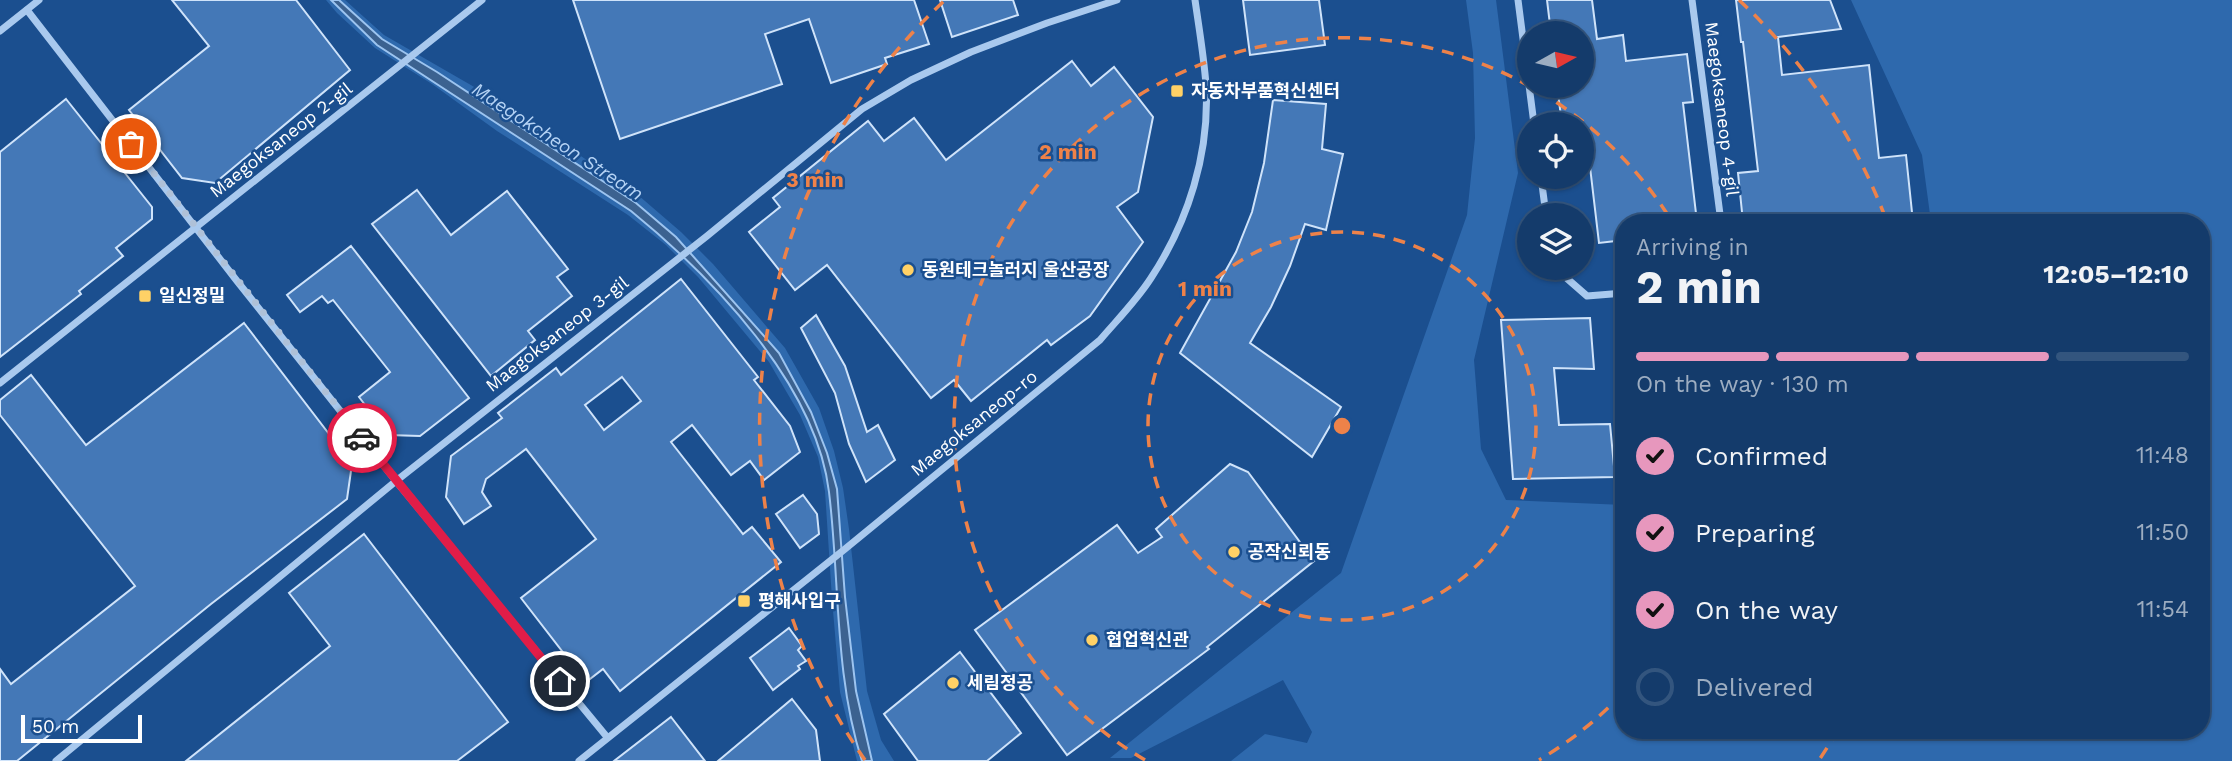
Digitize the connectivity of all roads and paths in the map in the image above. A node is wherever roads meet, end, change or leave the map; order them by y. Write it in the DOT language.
graph roads {
  1 [pos="39,0"];
  2 [pos="482,0"];
  3 [pos="1118,0"];
  4 [pos="1195,0"];
  5 [pos="1518,0"];
  6 [pos="1692,0"];
  7 [pos="27,10"];
  8 [pos="0,31"];
  9 [pos="1532,112"];
  10 [pos="1719,214"];
  11 [pos="195,228"];
  12 [pos="1569,280"];
  13 [pos="1615,294"];
  14 [pos="0,383"];
  15 [pos="396,481"];
  16 [pos="607,737"];
  17 [pos="56,761"];
  18 [pos="579,761"];
  1 -- 7 [label="street"];
  2 -- 11 [label="street, Maegoksaneop 2-gil"];
  3 -- 15 [label="street, Maegoksaneop 3-gil"];
  4 -- 16 [label="street, Maegoksaneop-ro"];
  5 -- 9 [label="street"];
  6 -- 10 [label="street, Maegoksaneop 4-gil"];
  7 -- 8 [label="street"];
  7 -- 11 [label="street"];
  11 -- 14 [label="street, Maegoksaneop 2-gil"];
  11 -- 15 [label="street"];
  12 -- 13 [label="street"];
  15 -- 16 [label="street"];
  15 -- 17 [label="street, Maegoksaneop 3-gil"];
  16 -- 18 [label="street, Maegoksaneop-ro"];
}
